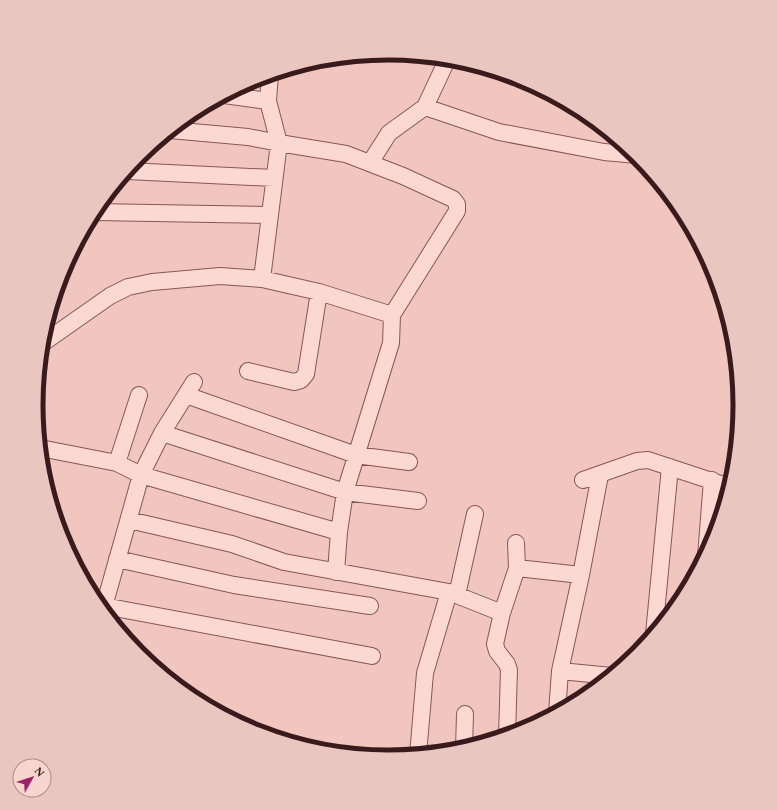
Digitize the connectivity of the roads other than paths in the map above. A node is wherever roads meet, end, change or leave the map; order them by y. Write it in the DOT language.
graph roads {
  1 [pos="445,64"];
  2 [pos="269,81"];
  3 [pos="234,96"];
  4 [pos="268,101"];
  5 [pos="425,107"];
  6 [pos="178,131"];
  7 [pos="278,144"];
  8 [pos="626,154"];
  9 [pos="370,163"];
  10 [pos="134,171"];
  11 [pos="274,178"];
  12 [pos="102,212"];
  13 [pos="270,215"];
  14 [pos="262,279"];
  15 [pos="319,292"];
  16 [pos="392,315"];
  17 [pos="50,337"];
  18 [pos="248,371"];
  19 [pos="139,395"];
  20 [pos="162,434"];
  21 [pos="46,449"];
  22 [pos="356,455"];
  23 [pos="409,462"];
  24 [pos="117,463"];
  25 [pos="670,467"];
  26 [pos="141,475"];
  27 [pos="600,475"];
  28 [pos="583,480"];
  29 [pos="712,480"];
  30 [pos="724,485"];
  31 [pos="344,492"];
  32 [pos="418,501"];
  33 [pos="475,514"];
  34 [pos="128,520"];
  35 [pos="339,532"];
  36 [pos="707,538"];
  37 [pos="516,543"];
  38 [pos="117,559"];
  39 [pos="517,568"];
  40 [pos="336,572"];
  41 [pos="581,575"];
  42 [pos="453,594"];
  43 [pos="105,603"];
  44 [pos="370,606"];
  45 [pos="110,609"];
  46 [pos="502,613"];
  47 [pos="655,625"];
  48 [pos="372,656"];
  49 [pos="560,671"];
  50 [pos="602,676"];
  51 [pos="558,706"];
  52 [pos="466,714"];
  53 [pos="507,729"];
  54 [pos="464,742"];
  55 [pos="418,749"];
  1 -- 5 [label="street"];
  2 -- 4 [label="street"];
  3 -- 4 [label="street"];
  4 -- 7 [label="street"];
  5 -- 8 [label="street"];
  5 -- 9 [label="street"];
  6 -- 7 [label="street"];
  7 -- 9 [label="street"];
  7 -- 11 [label="street"];
  9 -- 16 [label="street"];
  10 -- 11 [label="street"];
  11 -- 13 [label="street"];
  12 -- 13 [label="street"];
  13 -- 14 [label="street"];
  14 -- 15 [label="street"];
  14 -- 17 [label="street"];
  15 -- 16 [label="street"];
  15 -- 18 [label="street"];
  16 -- 22 [label="street"];
  19 -- 24 [label="street"];
  20 -- 22 [label="street"];
  20 -- 26 [label="street"];
  20 -- 31 [label="street"];
  21 -- 24 [label="street"];
  22 -- 23 [label="street"];
  22 -- 31 [label="street"];
  24 -- 26 [label="street"];
  25 -- 27 [label="street"];
  25 -- 29 [label="street"];
  25 -- 47 [label="street"];
  26 -- 34 [label="street"];
  26 -- 35 [label="street"];
  27 -- 28 [label="street"];
  27 -- 41 [label="street"];
  29 -- 30 [label="street"];
  29 -- 36 [label="street"];
  31 -- 32 [label="street"];
  31 -- 35 [label="street"];
  33 -- 42 [label="street"];
  34 -- 38 [label="street"];
  34 -- 40 [label="street"];
  35 -- 40 [label="street"];
  37 -- 39 [label="street"];
  38 -- 43 [label="street"];
  38 -- 44 [label="street"];
  39 -- 41 [label="street"];
  39 -- 46 [label="street"];
  40 -- 42 [label="street"];
  41 -- 49 [label="street"];
  42 -- 46 [label="street"];
  42 -- 55 [label="street"];
  45 -- 48 [label="street"];
  46 -- 53 [label="street"];
  49 -- 50 [label="street"];
  49 -- 51 [label="street"];
  52 -- 54 [label="street"];
}
